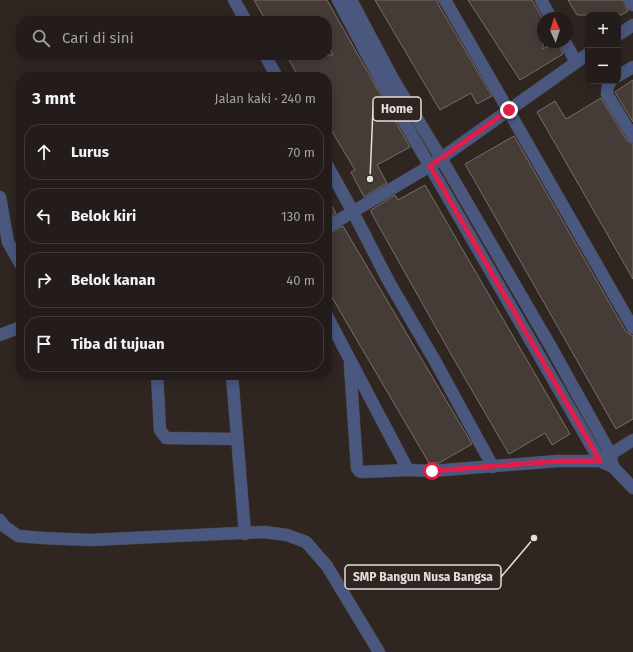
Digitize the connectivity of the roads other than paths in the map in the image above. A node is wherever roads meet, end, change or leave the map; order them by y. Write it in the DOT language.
graph roads {
  1 [pos="234,0"];
  2 [pos="338,0"];
  3 [pos="351,0"];
  4 [pos="445,0"];
  5 [pos="541,0"];
  6 [pos="630,0"];
  7 [pos="633,5"];
  8 [pos="548,12"];
  9 [pos="243,16"];
  10 [pos="633,25"];
  11 [pos="621,33"];
  12 [pos="568,48"];
  13 [pos="585,56"];
  14 [pos="268,60"];
  15 [pos="576,62"];
  16 [pos="633,67"];
  17 [pos="274,72"];
  18 [pos="621,74"];
  19 [pos="609,84"];
  20 [pos="509,110"];
  21 [pos="633,137"];
  22 [pos="441,158"];
  23 [pos="430,166"];
  24 [pos="332,174"];
  25 [pos="0,197"];
  26 [pos="353,212"];
  27 [pos="332,224"];
  28 [pos="494,249"];
  29 [pos="16,256"];
  30 [pos="482,256"];
  31 [pos="332,326"];
  32 [pos="16,328"];
  33 [pos="633,328"];
  34 [pos="0,335"];
  35 [pos="349,360"];
  36 [pos="156,380"];
  37 [pos="232,380"];
  38 [pos="237,440"];
  39 [pos="633,440"];
  40 [pos="610,454"];
  41 [pos="600,461"];
  42 [pos="493,467"];
  43 [pos="613,467"];
  44 [pos="408,470"];
  45 [pos="633,488"];
  46 [pos="0,520"];
  47 [pos="245,534"];
  48 [pos="379,652"];
  1 -- 9 [label="street"];
  2 -- 23 [label="street"];
  3 -- 22 [label="street"];
  4 -- 20 [label="street"];
  5 -- 8 [label="street"];
  6 -- 7 [label="street"];
  10 -- 11 [label="street"];
  12 -- 15 [label="street"];
  13 -- 15 [label="street"];
  14 -- 17 [label="street"];
  15 -- 20 [label="street"];
  16 -- 18 [label="street"];
  19 -- 21 [label="street"];
  20 -- 22 [label="street"];
  20 -- 33 [label="street"];
  22 -- 23 [label="street"];
  22 -- 28 [label="street"];
  23 -- 26 [label="street"];
  23 -- 30 [label="street"];
  24 -- 26 [label="street"];
  25 -- 29 [label="street"];
  26 -- 27 [label="street"];
  26 -- 42 [label="street"];
  28 -- 30 [label="street"];
  28 -- 40 [label="street"];
  30 -- 41 [label="street"];
  31 -- 35 [label="street"];
  32 -- 34 [label="street"];
  35 -- 44 [label="street"];
  35 -- 44 [label="street"];
  36 -- 38 [label="street"];
  37 -- 38 [label="street"];
  38 -- 47 [label="street"];
  39 -- 40 [label="street"];
  40 -- 41 [label="street"];
  40 -- 43 [label="street"];
  41 -- 42 [label="street"];
  41 -- 43 [label="street"];
  42 -- 44 [label="street"];
  43 -- 45 [label="street"];
  46 -- 47 [label="street"];
  47 -- 48 [label="street"];
}
